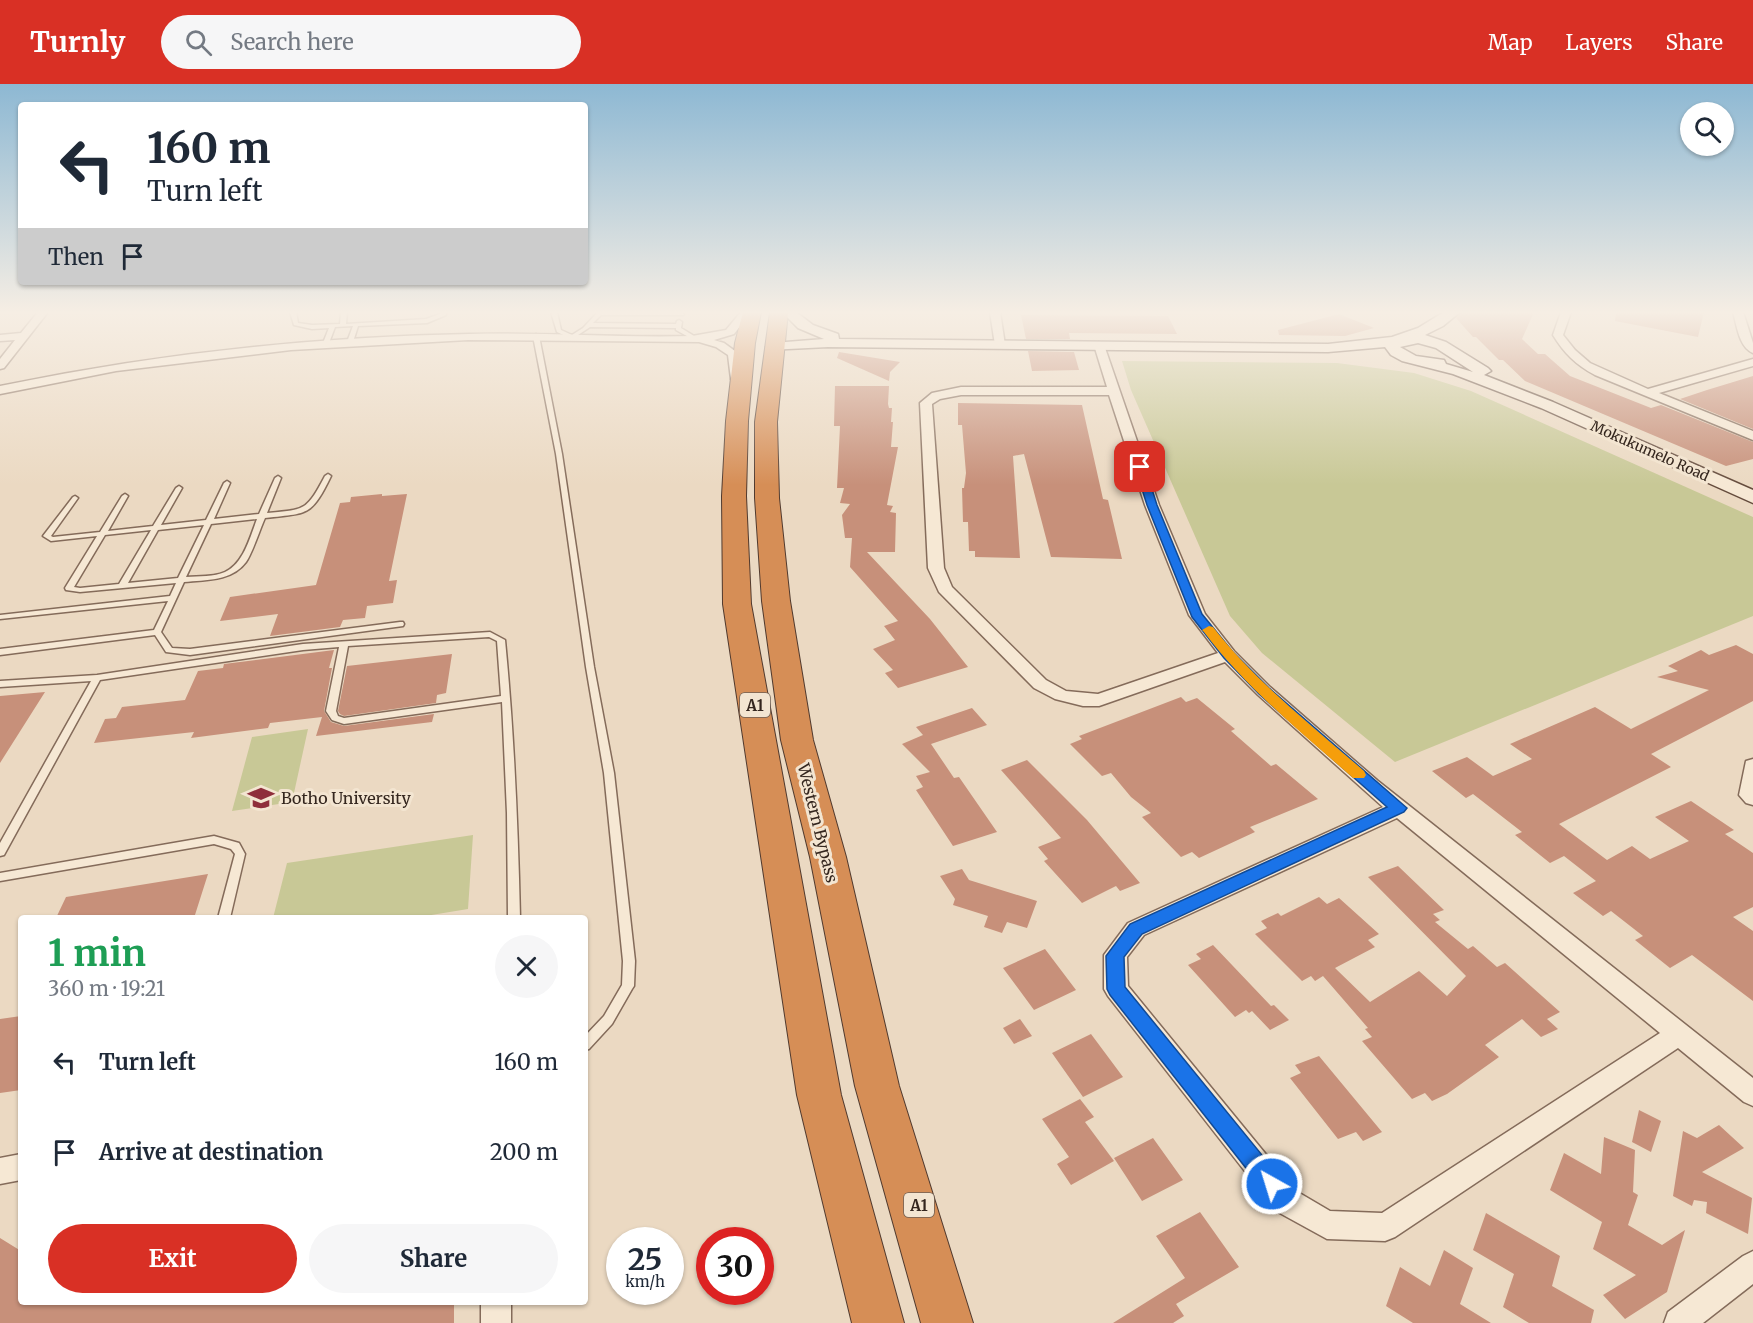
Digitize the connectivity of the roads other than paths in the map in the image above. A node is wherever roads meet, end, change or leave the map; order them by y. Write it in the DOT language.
graph roads {
  1 [pos="102,370"];
  2 [pos="543,370"];
  3 [pos="735,370"];
  4 [pos="742,370"];
  5 [pos="771,370"];
  6 [pos="1107,370"];
  7 [pos="1451,370"];
  8 [pos="1493,370"];
  9 [pos="1596,370"];
  10 [pos="1726,370"];
  11 [pos="0,390"];
  12 [pos="1113,391"];
  13 [pos="1647,393"];
  14 [pos="739,403"];
  15 [pos="1546,405"];
  16 [pos="1753,436"];
  17 [pos="328,476"];
  18 [pos="278,478"];
  19 [pos="227,483"];
  20 [pos="179,488"];
  21 [pos="126,496"];
  22 [pos="1753,497"];
  23 [pos="75,498"];
  24 [pos="262,516"];
  25 [pos="209,521"];
  26 [pos="158,527"];
  27 [pos="102,533"];
  28 [pos="181,581"];
  29 [pos="122,586"];
  30 [pos="174,598"];
  31 [pos="0,617"];
  32 [pos="400,624"];
  33 [pos="157,632"];
  34 [pos="344,644"];
  35 [pos="0,652"];
  36 [pos="1228,655"];
  37 [pos="97,678"];
  38 [pos="0,684"];
  39 [pos="507,698"];
  40 [pos="1753,766"];
  41 [pos="1753,798"];
  42 [pos="1399,808"];
  43 [pos="0,852"];
  44 [pos="0,866"];
  45 [pos="0,877"];
  46 [pos="225,915"];
  47 [pos="514,915"];
  48 [pos="1679,1034"];
  49 [pos="588,1042"];
  50 [pos="877,1086"];
  51 [pos="1753,1094"];
  52 [pos="819,1095"];
  53 [pos="18,1167"];
  54 [pos="0,1170"];
  55 [pos="1753,1266"];
  56 [pos="496,1305"];
  57 [pos="496,1323"];
  58 [pos="866,1323"];
  59 [pos="878,1323"];
  60 [pos="947,1323"];
  61 [pos="961,1323"];
  62 [pos="1679,1323"];
  1 -- 11 [label="street"];
  2 -- 49 [label="lane"];
  3 -- 14 [label="street"];
  4 -- 14 [label="highway, A1"];
  5 -- 50 [label="highway, Western Bypass / A1"];
  6 -- 12 [label="street"];
  7 -- 15 [label="street"];
  8 -- 15 [label="street"];
  9 -- 13 [label="street"];
  10 -- 13 [label="street"];
  12 -- 36 [label="street"];
  12 -- 36 [label="street"];
  13 -- 16 [label="street"];
  14 -- 52 [label="highway, A1"];
  15 -- 22 [label="street, Mokukumelo Road"];
  17 -- 24 [label="lane"];
  18 -- 24 [label="lane"];
  19 -- 25 [label="lane"];
  20 -- 26 [label="lane"];
  21 -- 27 [label="lane"];
  23 -- 27 [label="lane"];
  24 -- 25 [label="lane"];
  24 -- 28 [label="lane"];
  25 -- 26 [label="lane"];
  25 -- 28 [label="lane"];
  26 -- 27 [label="lane"];
  26 -- 29 [label="lane"];
  27 -- 29 [label="lane"];
  28 -- 29 [label="lane"];
  28 -- 30 [label="lane"];
  30 -- 31 [label="lane"];
  30 -- 33 [label="lane"];
  32 -- 33 [label="lane"];
  33 -- 35 [label="lane"];
  34 -- 37 [label="lane"];
  34 -- 39 [label="lane"];
  34 -- 39 [label="lane"];
  36 -- 42 [label="street"];
  37 -- 38 [label="lane"];
  37 -- 43 [label="lane"];
  39 -- 47 [label="lane"];
  40 -- 41 [label="street"];
  42 -- 48 [label="street"];
  42 -- 48 [label="street"];
  44 -- 45 [label="lane"];
  45 -- 46 [label="lane"];
  48 -- 51 [label="street"];
  50 -- 60 [label="highway, Western Bypass / A1"];
  50 -- 61 [label="highway, A1"];
  52 -- 58 [label="highway, A1"];
  52 -- 59 [label="highway, A1"];
  53 -- 54 [label="street"];
  55 -- 62 [label="street"];
  56 -- 57 [label="street"];
}
